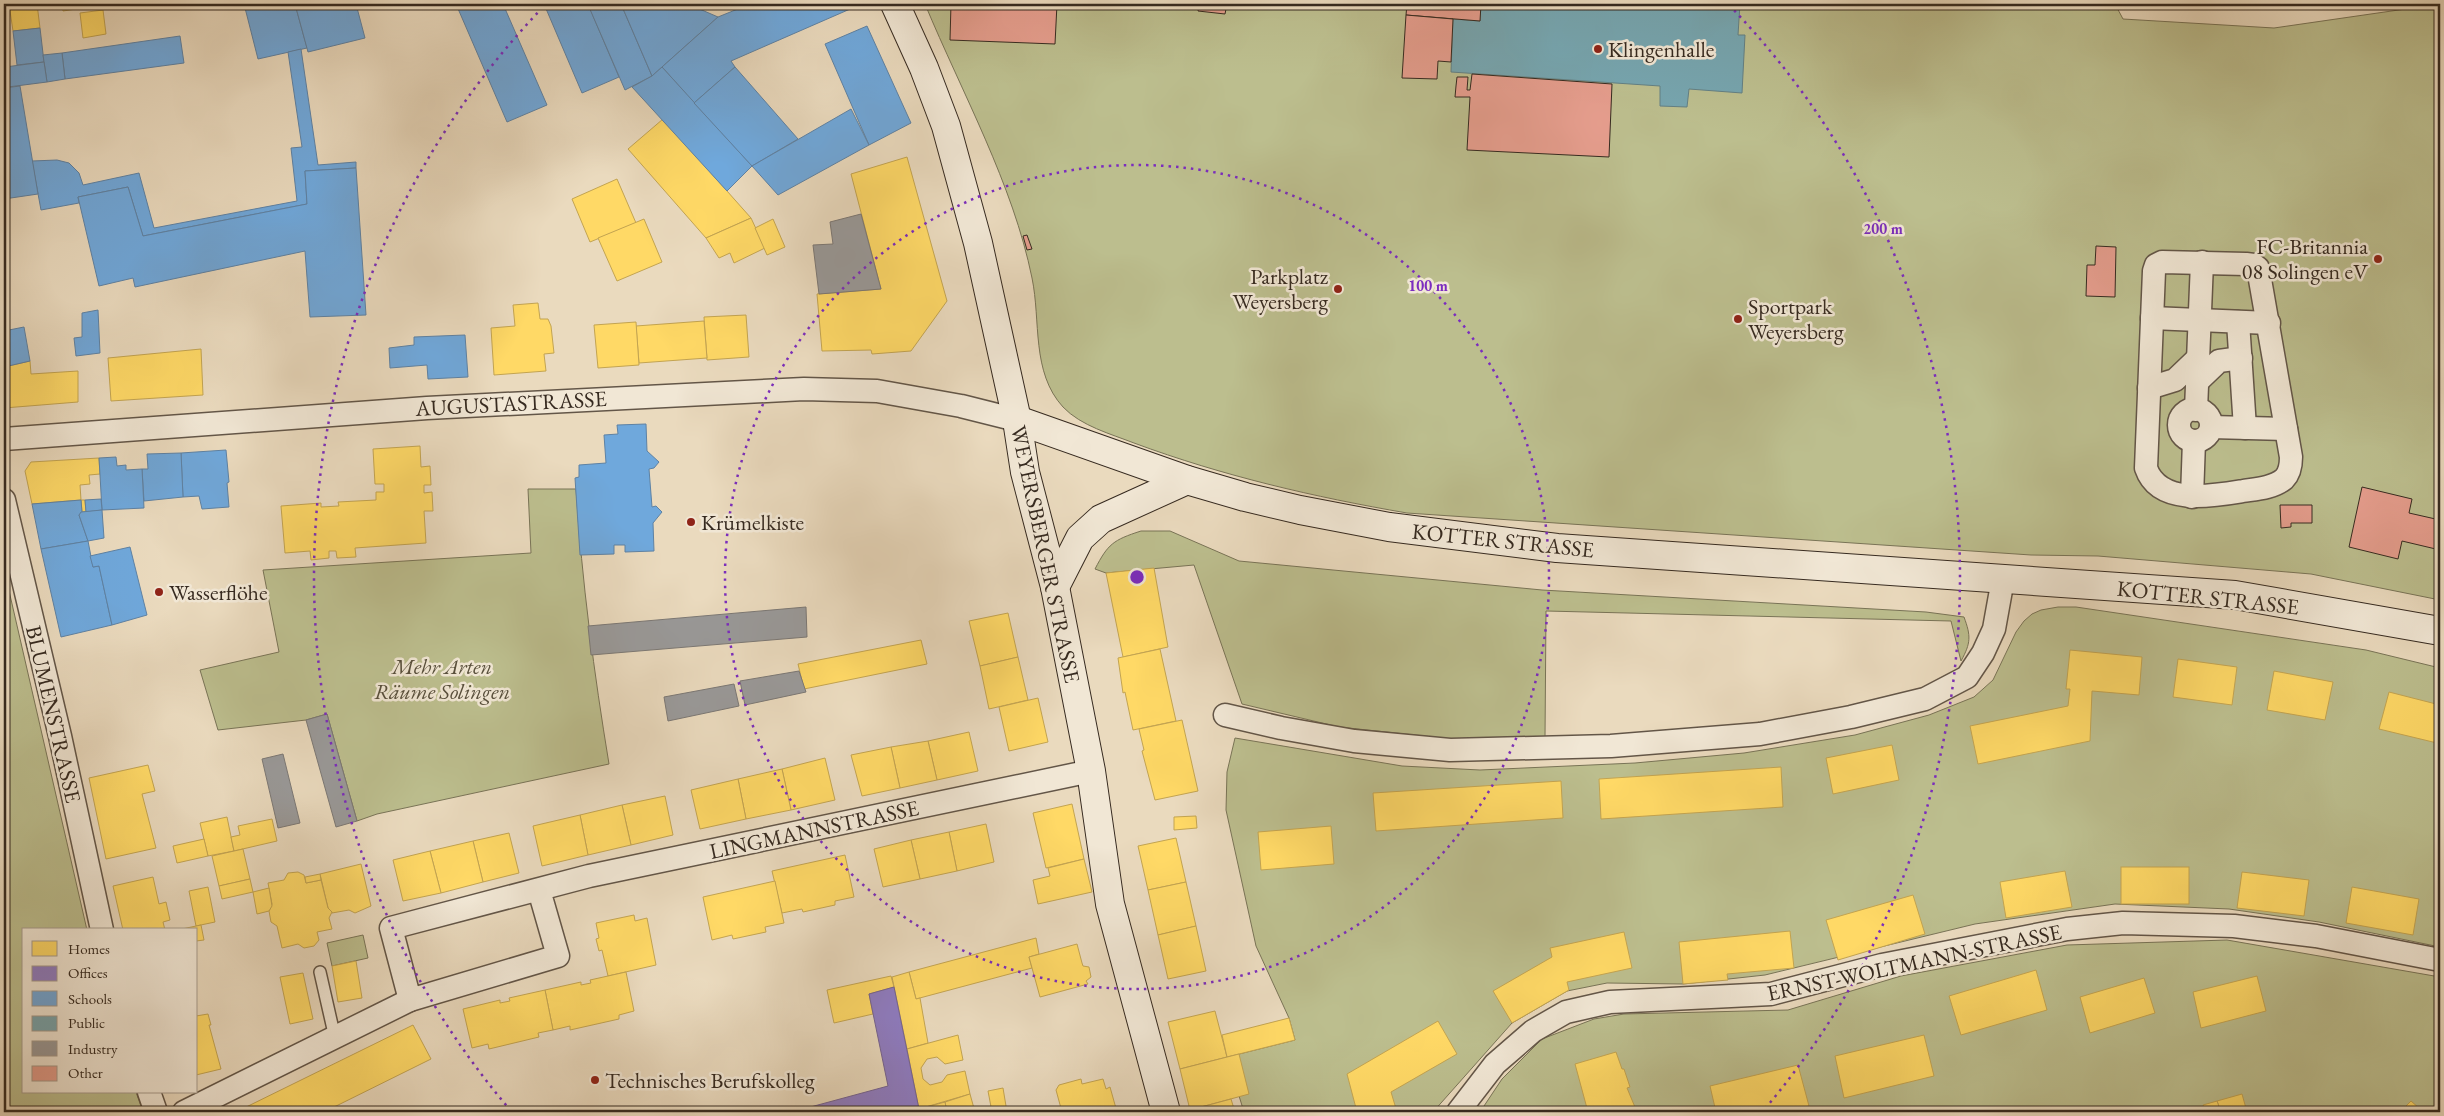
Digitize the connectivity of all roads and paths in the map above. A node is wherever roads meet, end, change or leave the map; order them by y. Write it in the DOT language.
graph roads {
  1 [pos="896,4"];
  2 [pos="2202,262"];
  3 [pos="2152,318"];
  4 [pos="2200,320"];
  5 [pos="2238,322"];
  6 [pos="2269,323"];
  7 [pos="2198,358"];
  8 [pos="2241,358"];
  9 [pos="2197,382"];
  10 [pos="2149,388"];
  11 [pos="2196,410"];
  12 [pos="1017,420"];
  13 [pos="2148,422"];
  14 [pos="2179,424"];
  15 [pos="2211,427"];
  16 [pos="2245,428"];
  17 [pos="2286,429"];
  18 [pos="4,439"];
  19 [pos="2194,441"];
  20 [pos="1187,480"];
  21 [pos="2192,497"];
  22 [pos="4,500"];
  23 [pos="2003,579"];
  24 [pos="1055,587"];
  25 [pos="2440,631"];
  26 [pos="1225,715"];
  27 [pos="1091,771"];
  28 [pos="538,890"];
  29 [pos="102,928"];
  30 [pos="2440,960"];
  31 [pos="320,972"];
  32 [pos="410,1000"];
  33 [pos="334,1038"];
  34 [pos="150,1094"];
  35 [pos="156,1112"];
  36 [pos="184,1112"];
  37 [pos="1166,1112"];
  38 [pos="1458,1112"];
  1 -- 12 [label="street, WEYERSBERGER STRASSE"];
  2 -- 3 [label="street"];
  2 -- 4 [label="street"];
  2 -- 6 [label="street"];
  3 -- 4 [label="street"];
  3 -- 10 [label="street"];
  4 -- 5 [label="street"];
  4 -- 7 [label="street"];
  5 -- 6 [label="street"];
  5 -- 8 [label="street"];
  6 -- 17 [label="street"];
  7 -- 9 [label="street"];
  7 -- 10 [label="street"];
  8 -- 9 [label="street"];
  8 -- 16 [label="street"];
  9 -- 11 [label="street"];
  10 -- 13 [label="street"];
  11 -- 14 [label="street"];
  11 -- 15 [label="street"];
  12 -- 18 [label="street, AUGUSTASTRASSE"];
  12 -- 20 [label="street, KOTTER STRASSE"];
  12 -- 24 [label="street, WEYERSBERGER STRASSE"];
  13 -- 14 [label="street"];
  13 -- 21 [label="street"];
  14 -- 19 [label="street"];
  15 -- 16 [label="street"];
  15 -- 19 [label="street"];
  16 -- 17 [label="street"];
  17 -- 21 [label="street"];
  19 -- 21 [label="street"];
  20 -- 23 [label="street, KOTTER STRASSE"];
  20 -- 24 [label="street"];
  22 -- 29 [label="street, BLUMENSTRASSE"];
  23 -- 25 [label="street, KOTTER STRASSE"];
  23 -- 26 [label="street"];
  24 -- 27 [label="street, WEYERSBERGER STRASSE"];
  27 -- 28 [label="street, LINGMANNSTRASSE"];
  27 -- 37 [label="street, WEYERSBERGER STRASSE"];
  28 -- 32 [label="street"];
  28 -- 32 [label="street, LINGMANNSTRASSE"];
  30 -- 38 [label="street, ERNST-WOLTMANN-STRASSE"];
  31 -- 33 [label="lane"];
  32 -- 33 [label="street"];
  33 -- 36 [label="street"];
  34 -- 35 [label="street"];
}
